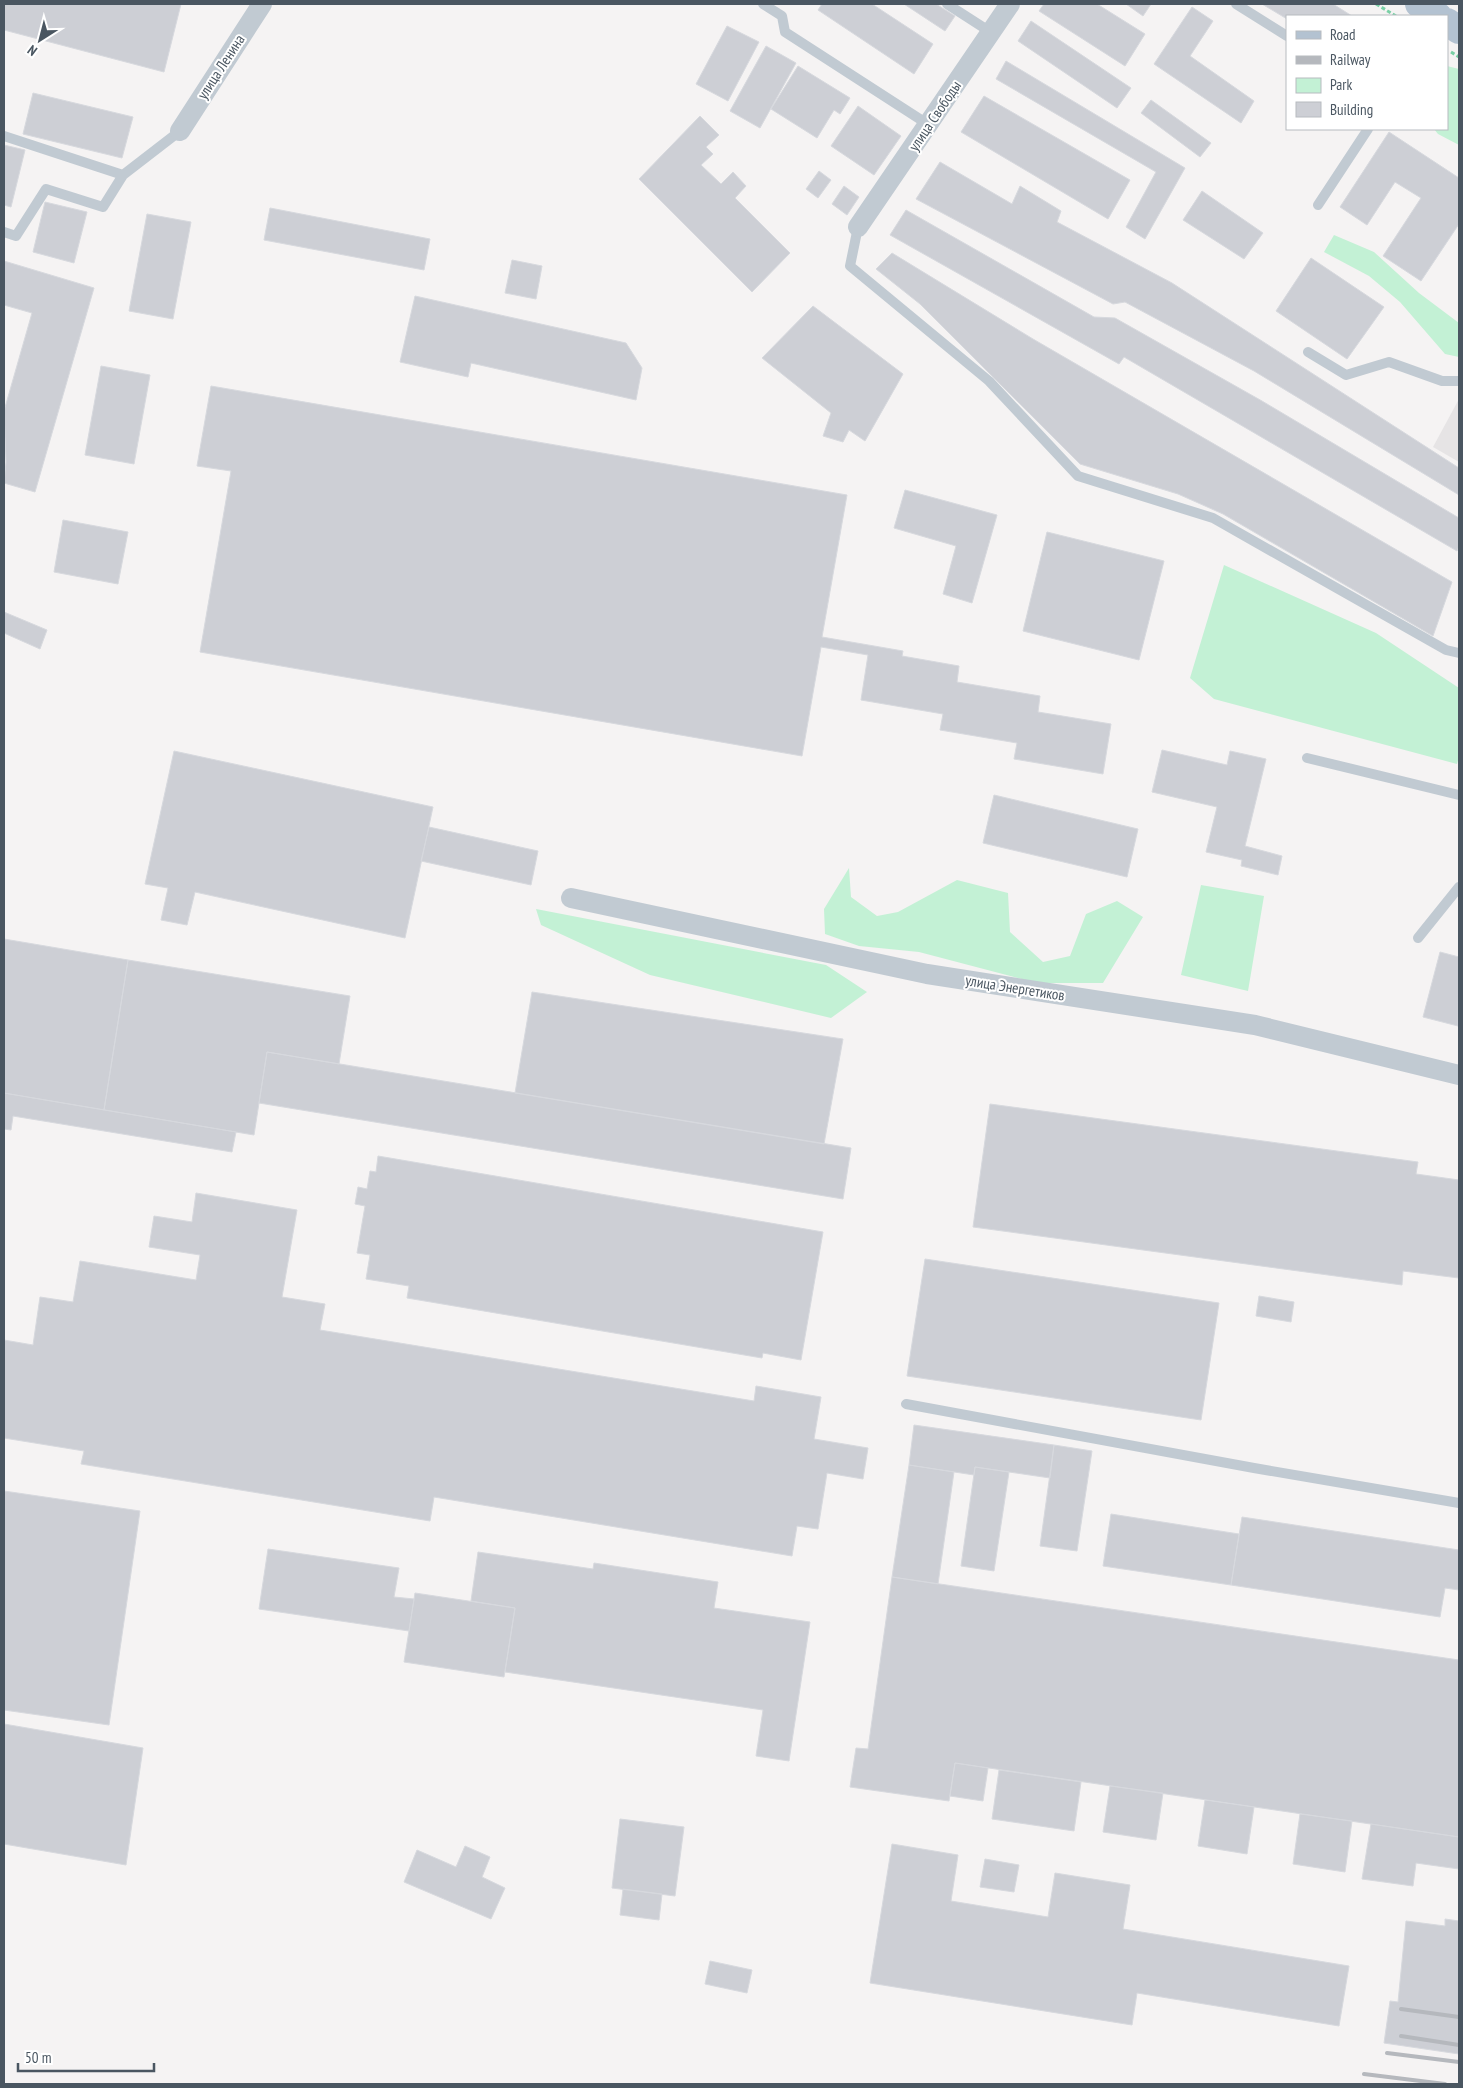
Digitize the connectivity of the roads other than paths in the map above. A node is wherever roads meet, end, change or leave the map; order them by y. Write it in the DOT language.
graph roads {
  1 [pos="262,4"];
  2 [pos="763,4"];
  3 [pos="946,4"];
  4 [pos="1010,4"];
  5 [pos="1236,4"];
  6 [pos="992,33"];
  7 [pos="1286,35"];
  8 [pos="929,125"];
  9 [pos="1367,130"];
  10 [pos="180,131"];
  11 [pos="4,136"];
  12 [pos="123,175"];
  13 [pos="1318,205"];
  14 [pos="858,227"];
  15 [pos="4,232"];
  16 [pos="1308,352"];
  17 [pos="1459,381"];
  18 [pos="1459,653"];
  19 [pos="1307,758"];
  20 [pos="1459,795"];
  21 [pos="1459,887"];
  22 [pos="571,898"];
  23 [pos="1418,938"];
  24 [pos="1459,1075"];
  25 [pos="906,1404"];
  26 [pos="1459,1502"];
  1 -- 10 [label="street, улица Ленина"];
  2 -- 8 [label="lane"];
  3 -- 6 [label="lane"];
  4 -- 6 [label="street, улица Свободы"];
  5 -- 7 [label="lane"];
  6 -- 8 [label="street, улица Свободы"];
  8 -- 14 [label="street, улица Свободы"];
  9 -- 13 [label="lane"];
  10 -- 12 [label="lane"];
  11 -- 12 [label="lane"];
  12 -- 15 [label="lane"];
  14 -- 18 [label="lane"];
  16 -- 17 [label="lane"];
  19 -- 20 [label="lane"];
  21 -- 23 [label="lane"];
  22 -- 24 [label="street, улица Энергетиков"];
  25 -- 26 [label="lane"];
}
